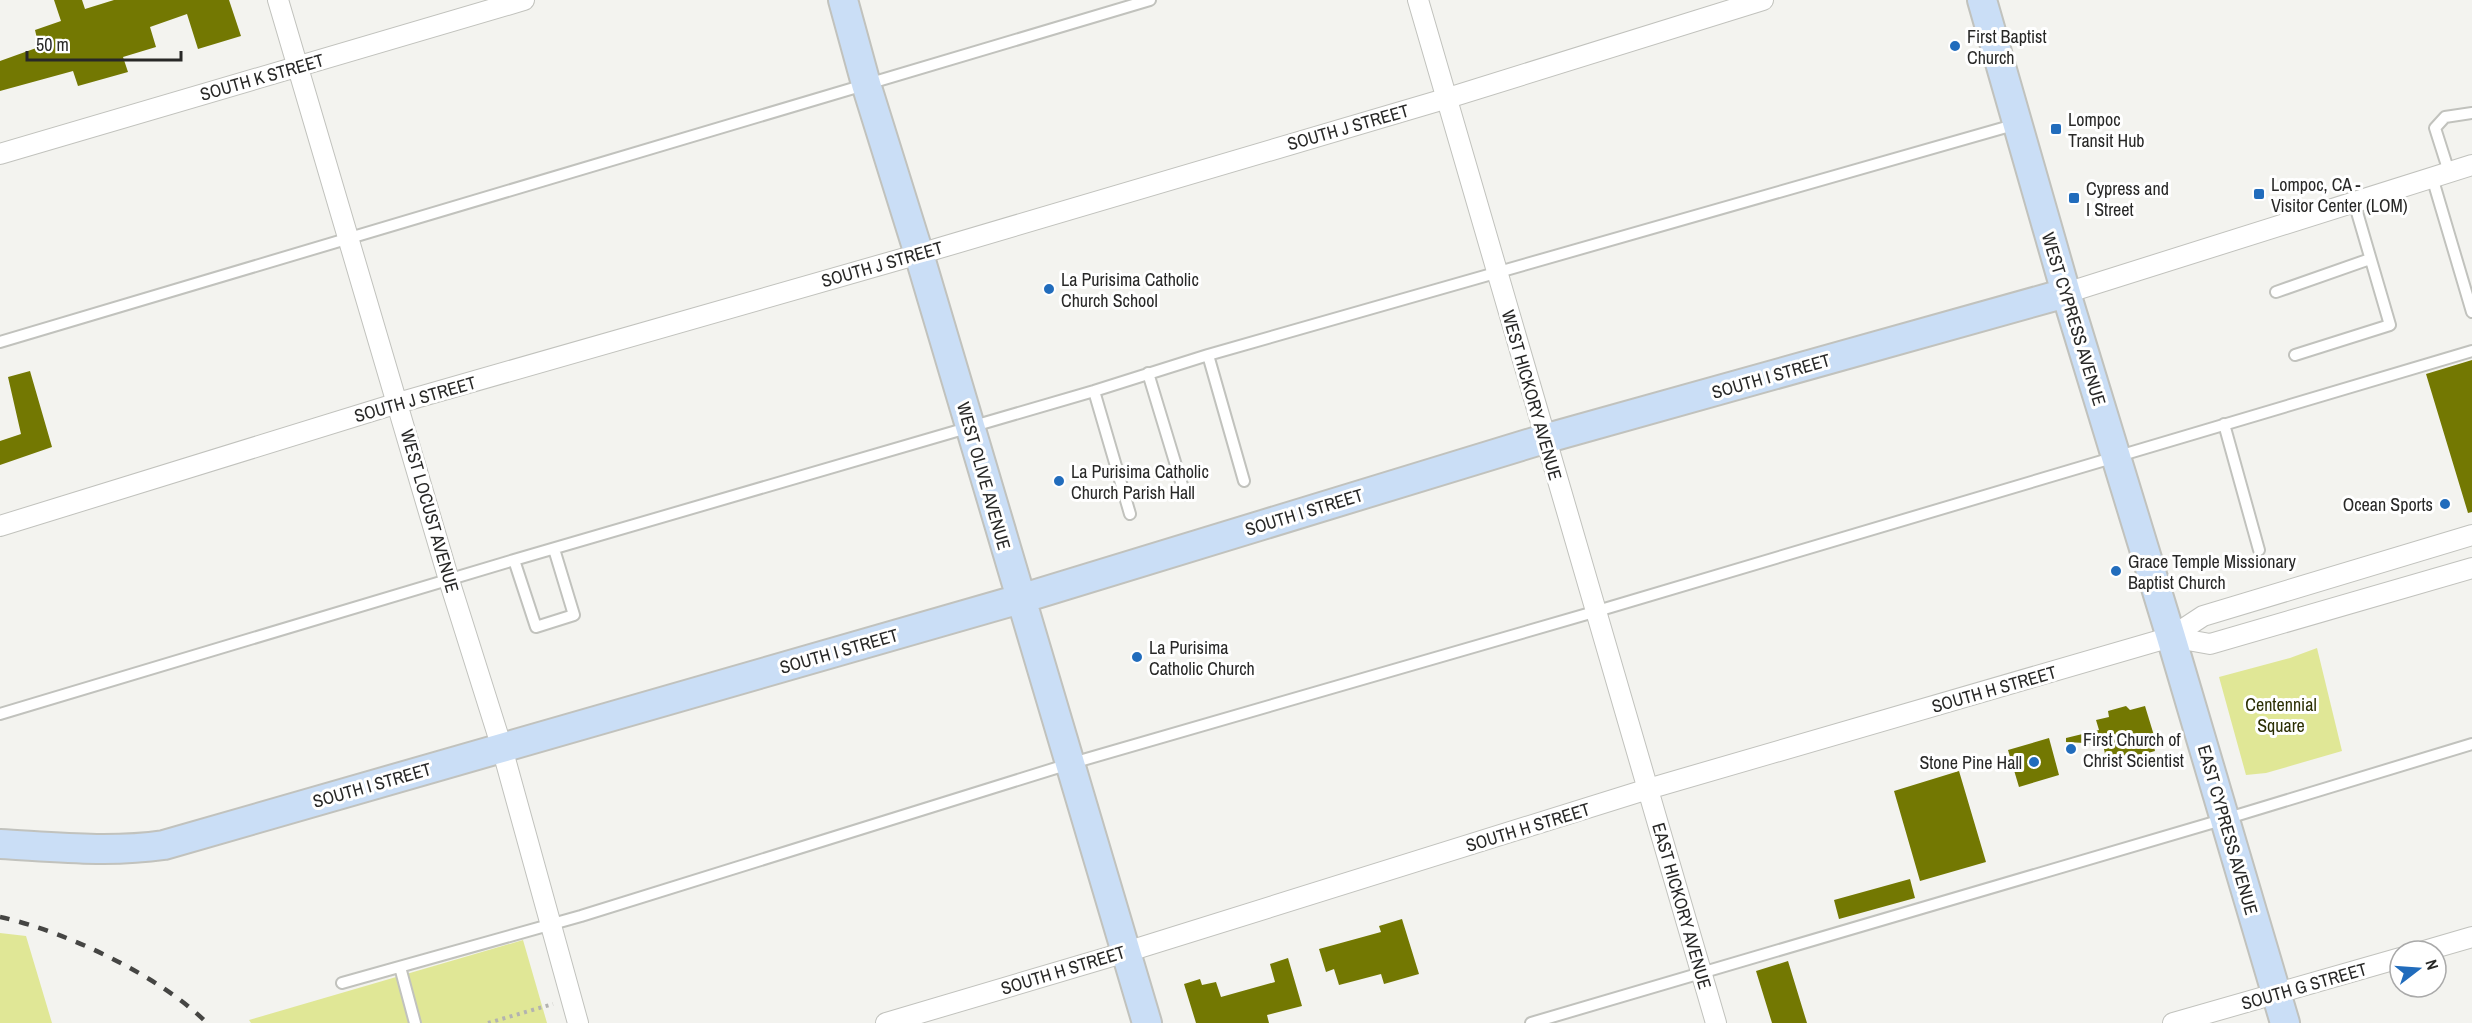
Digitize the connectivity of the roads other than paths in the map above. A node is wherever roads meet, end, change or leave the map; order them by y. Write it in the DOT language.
graph roads {
  1 [pos="279,0"];
  2 [pos="524,0"];
  3 [pos="843,0"];
  4 [pos="1150,0"];
  5 [pos="1418,0"];
  6 [pos="1763,0"];
  7 [pos="1982,0"];
  8 [pos="298,67"];
  9 [pos="866,84"];
  10 [pos="1448,98"];
  11 [pos="2472,113"];
  12 [pos="2017,124"];
  13 [pos="0,154"];
  14 [pos="2472,165"];
  15 [pos="2441,174"];
  16 [pos="2354,202"];
  17 [pos="350,239"];
  18 [pos="919,254"];
  19 [pos="2370,259"];
  20 [pos="1498,272"];
  21 [pos="2277,292"];
  22 [pos="2066,293"];
  23 [pos="2472,312"];
  24 [pos="0,342"];
  25 [pos="2472,351"];
  26 [pos="1208,355"];
  27 [pos="2295,355"];
  28 [pos="1148,373"];
  29 [pos="1094,391"];
  30 [pos="398,403"];
  31 [pos="2224,424"];
  32 [pos="970,427"];
  33 [pos="1544,439"];
  34 [pos="2116,458"];
  35 [pos="1244,481"];
  36 [pos="1185,495"];
  37 [pos="1130,514"];
  38 [pos="0,526"];
  39 [pos="2472,535"];
  40 [pos="554,549"];
  41 [pos="2259,550"];
  42 [pos="514,560"];
  43 [pos="2472,568"];
  44 [pos="449,580"];
  45 [pos="1020,599"];
  46 [pos="1594,612"];
  47 [pos="2171,637"];
  48 [pos="0,714"];
  49 [pos="2472,744"];
  50 [pos="502,748"];
  51 [pos="1069,764"];
  52 [pos="1648,789"];
  53 [pos="2225,819"];
  54 [pos="0,844"];
  55 [pos="550,924"];
  56 [pos="2472,937"];
  57 [pos="2448,944"];
  58 [pos="1126,952"];
  59 [pos="2388,961"];
  60 [pos="400,967"];
  61 [pos="1700,972"];
  62 [pos="342,983"];
  63 [pos="2276,994"];
  64 [pos="415,1023"];
  65 [pos="578,1023"];
  66 [pos="886,1023"];
  67 [pos="1147,1023"];
  68 [pos="1531,1023"];
  69 [pos="1716,1023"];
  70 [pos="2173,1023"];
  71 [pos="2285,1023"];
  1 -- 8 [label="street, WEST LOCUST AVENUE"];
  2 -- 8 [label="street, SOUTH K STREET"];
  3 -- 9 [label="street, WEST OLIVE AVENUE"];
  4 -- 9 [label="lane"];
  5 -- 10 [label="street, WEST HICKORY AVENUE"];
  6 -- 10 [label="street, SOUTH J STREET"];
  7 -- 12 [label="street, WEST CYPRESS AVENUE"];
  8 -- 13 [label="street, SOUTH K STREET"];
  8 -- 17 [label="street, WEST LOCUST AVENUE"];
  9 -- 17 [label="lane"];
  9 -- 18 [label="street, WEST OLIVE AVENUE"];
  10 -- 18 [label="street, SOUTH J STREET"];
  10 -- 20 [label="street, WEST HICKORY AVENUE"];
  11 -- 15 [label="lane"];
  12 -- 20 [label="lane"];
  12 -- 22 [label="street, WEST CYPRESS AVENUE"];
  14 -- 15 [label="street, SOUTH I STREET"];
  15 -- 16 [label="street, SOUTH I STREET"];
  15 -- 23 [label="lane"];
  16 -- 19 [label="lane"];
  16 -- 22 [label="street, SOUTH I STREET"];
  17 -- 24 [label="lane"];
  17 -- 30 [label="street, WEST LOCUST AVENUE"];
  18 -- 30 [label="street, SOUTH J STREET"];
  18 -- 32 [label="street, WEST OLIVE AVENUE"];
  19 -- 21 [label="lane"];
  19 -- 27 [label="lane"];
  20 -- 26 [label="lane"];
  20 -- 33 [label="street, WEST HICKORY AVENUE"];
  22 -- 33 [label="street, SOUTH I STREET"];
  22 -- 34 [label="street, WEST CYPRESS AVENUE"];
  25 -- 31 [label="lane"];
  26 -- 28 [label="lane"];
  26 -- 35 [label="lane"];
  28 -- 29 [label="lane"];
  28 -- 36 [label="lane"];
  29 -- 32 [label="lane"];
  29 -- 37 [label="lane"];
  30 -- 38 [label="street, SOUTH J STREET"];
  30 -- 44 [label="street, WEST LOCUST AVENUE"];
  31 -- 34 [label="lane"];
  31 -- 41 [label="lane"];
  32 -- 40 [label="lane"];
  32 -- 45 [label="street, WEST OLIVE AVENUE"];
  33 -- 45 [label="street, SOUTH I STREET"];
  33 -- 46 [label="street, WEST HICKORY AVENUE"];
  34 -- 46 [label="lane"];
  34 -- 47 [label="street, WEST CYPRESS AVENUE"];
  39 -- 47 [label="street, SOUTH H STREET"];
  40 -- 42 [label="lane"];
  40 -- 42 [label="lane"];
  42 -- 44 [label="lane"];
  43 -- 47 [label="street, SOUTH H STREET"];
  44 -- 48 [label="lane"];
  44 -- 50 [label="street, WEST LOCUST AVENUE"];
  45 -- 50 [label="street, SOUTH I STREET"];
  45 -- 51 [label="street, WEST OLIVE AVENUE"];
  46 -- 51 [label="lane"];
  46 -- 52 [label="street, WEST HICKORY AVENUE"];
  47 -- 52 [label="street, SOUTH H STREET"];
  47 -- 53 [label="street, EAST CYPRESS AVENUE"];
  49 -- 53 [label="lane"];
  50 -- 54 [label="street, SOUTH I STREET"];
  50 -- 55 [label="street, WEST LOCUST AVENUE"];
  51 -- 55 [label="lane"];
  51 -- 58 [label="street, WEST OLIVE AVENUE"];
  52 -- 58 [label="street, SOUTH H STREET"];
  52 -- 61 [label="street, EAST HICKORY AVENUE"];
  53 -- 61 [label="lane"];
  53 -- 63 [label="street, EAST CYPRESS AVENUE"];
  55 -- 60 [label="lane"];
  55 -- 65 [label="street, WEST LOCUST AVENUE"];
  56 -- 57 [label="street"];
  58 -- 66 [label="street, SOUTH H STREET"];
  58 -- 67 [label="street, WEST OLIVE AVENUE"];
  59 -- 63 [label="street, SOUTH G STREET"];
  60 -- 62 [label="lane"];
  60 -- 64 [label="lane"];
  61 -- 68 [label="lane"];
  61 -- 69 [label="street, EAST HICKORY AVENUE"];
  63 -- 70 [label="street, SOUTH G STREET"];
  63 -- 71 [label="street, EAST CYPRESS AVENUE"];
}
